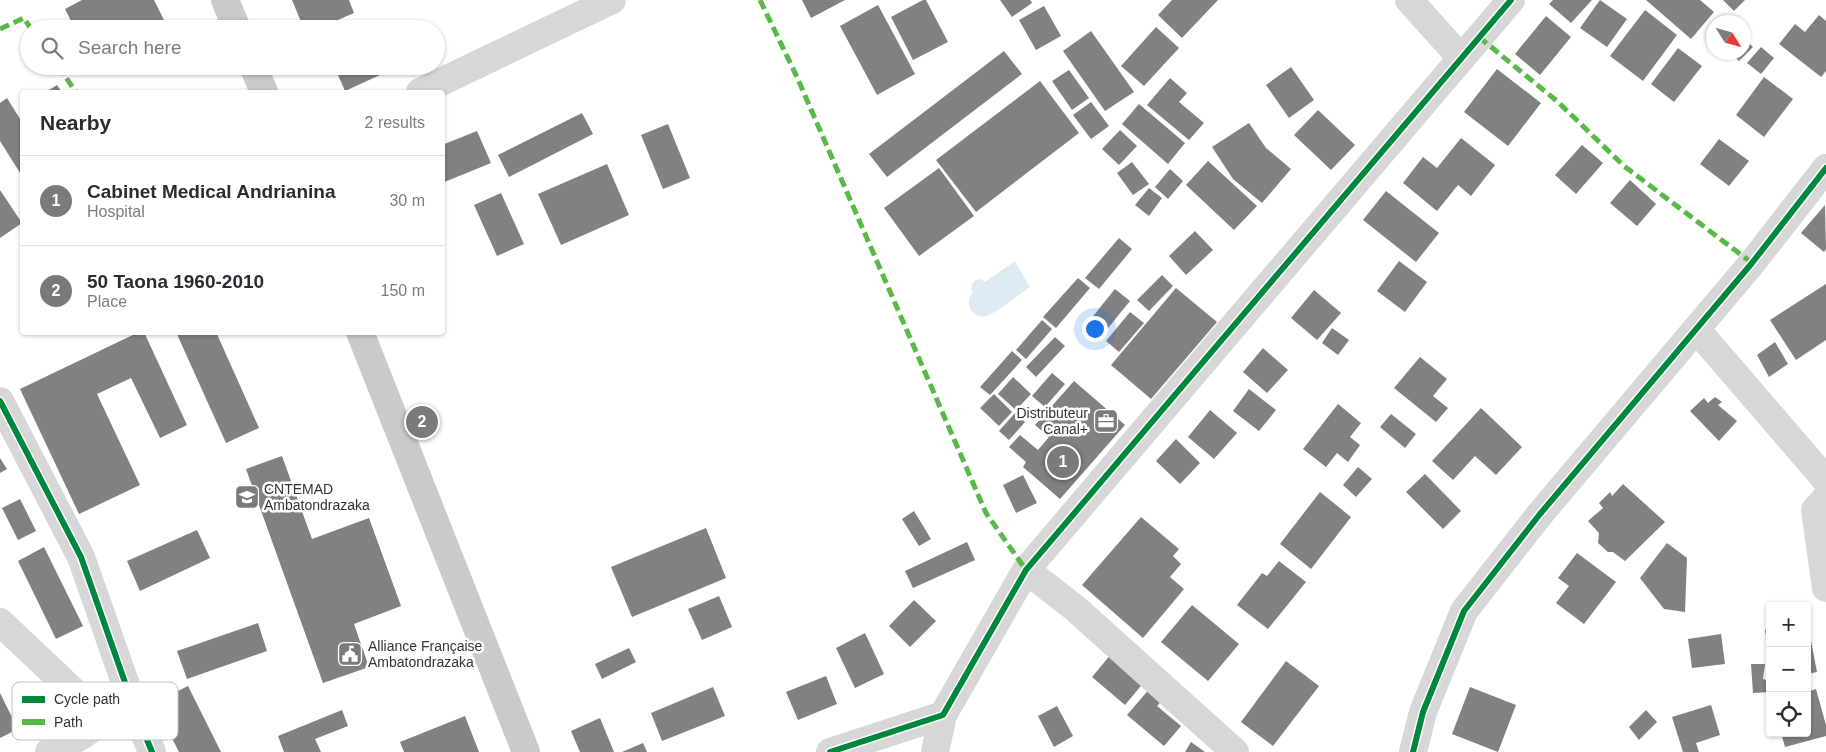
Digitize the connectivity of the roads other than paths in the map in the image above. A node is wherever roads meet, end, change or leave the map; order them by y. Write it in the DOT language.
graph roads {
  1 [pos="225,0"];
  2 [pos="612,0"];
  3 [pos="1409,0"];
  4 [pos="1511,0"];
  5 [pos="233,20"];
  6 [pos="1461,58"];
  7 [pos="257,75"];
  8 [pos="263,90"];
  9 [pos="424,90"];
  10 [pos="1826,168"];
  11 [pos="1696,330"];
  12 [pos="361,335"];
  13 [pos="0,401"];
  14 [pos="1826,480"];
  15 [pos="1826,498"];
  16 [pos="1026,570"];
  17 [pos="1826,588"];
  18 [pos="0,622"];
  19 [pos="63,682"];
  20 [pos="125,682"];
  21 [pos="943,715"];
  22 [pos="74,740"];
  23 [pos="147,740"];
  24 [pos="49,752"];
  25 [pos="152,752"];
  26 [pos="526,752"];
  27 [pos="830,752"];
  28 [pos="935,752"];
  29 [pos="1236,752"];
  30 [pos="1413,752"];
  1 -- 5 [label="main road"];
  2 -- 9 [label="street"];
  3 -- 6 [label="street"];
  4 -- 6 [label="street"];
  6 -- 16 [label="street"];
  7 -- 8 [label="main road"];
  10 -- 11 [label="street"];
  11 -- 14 [label="street"];
  11 -- 30 [label="street"];
  12 -- 26 [label="main road"];
  13 -- 20 [label="street"];
  15 -- 17 [label="street"];
  16 -- 21 [label="street"];
  16 -- 29 [label="street"];
  18 -- 19 [label="street"];
  21 -- 27 [label="street"];
  21 -- 28 [label="street"];
  22 -- 24 [label="street"];
  23 -- 25 [label="street"];
}
